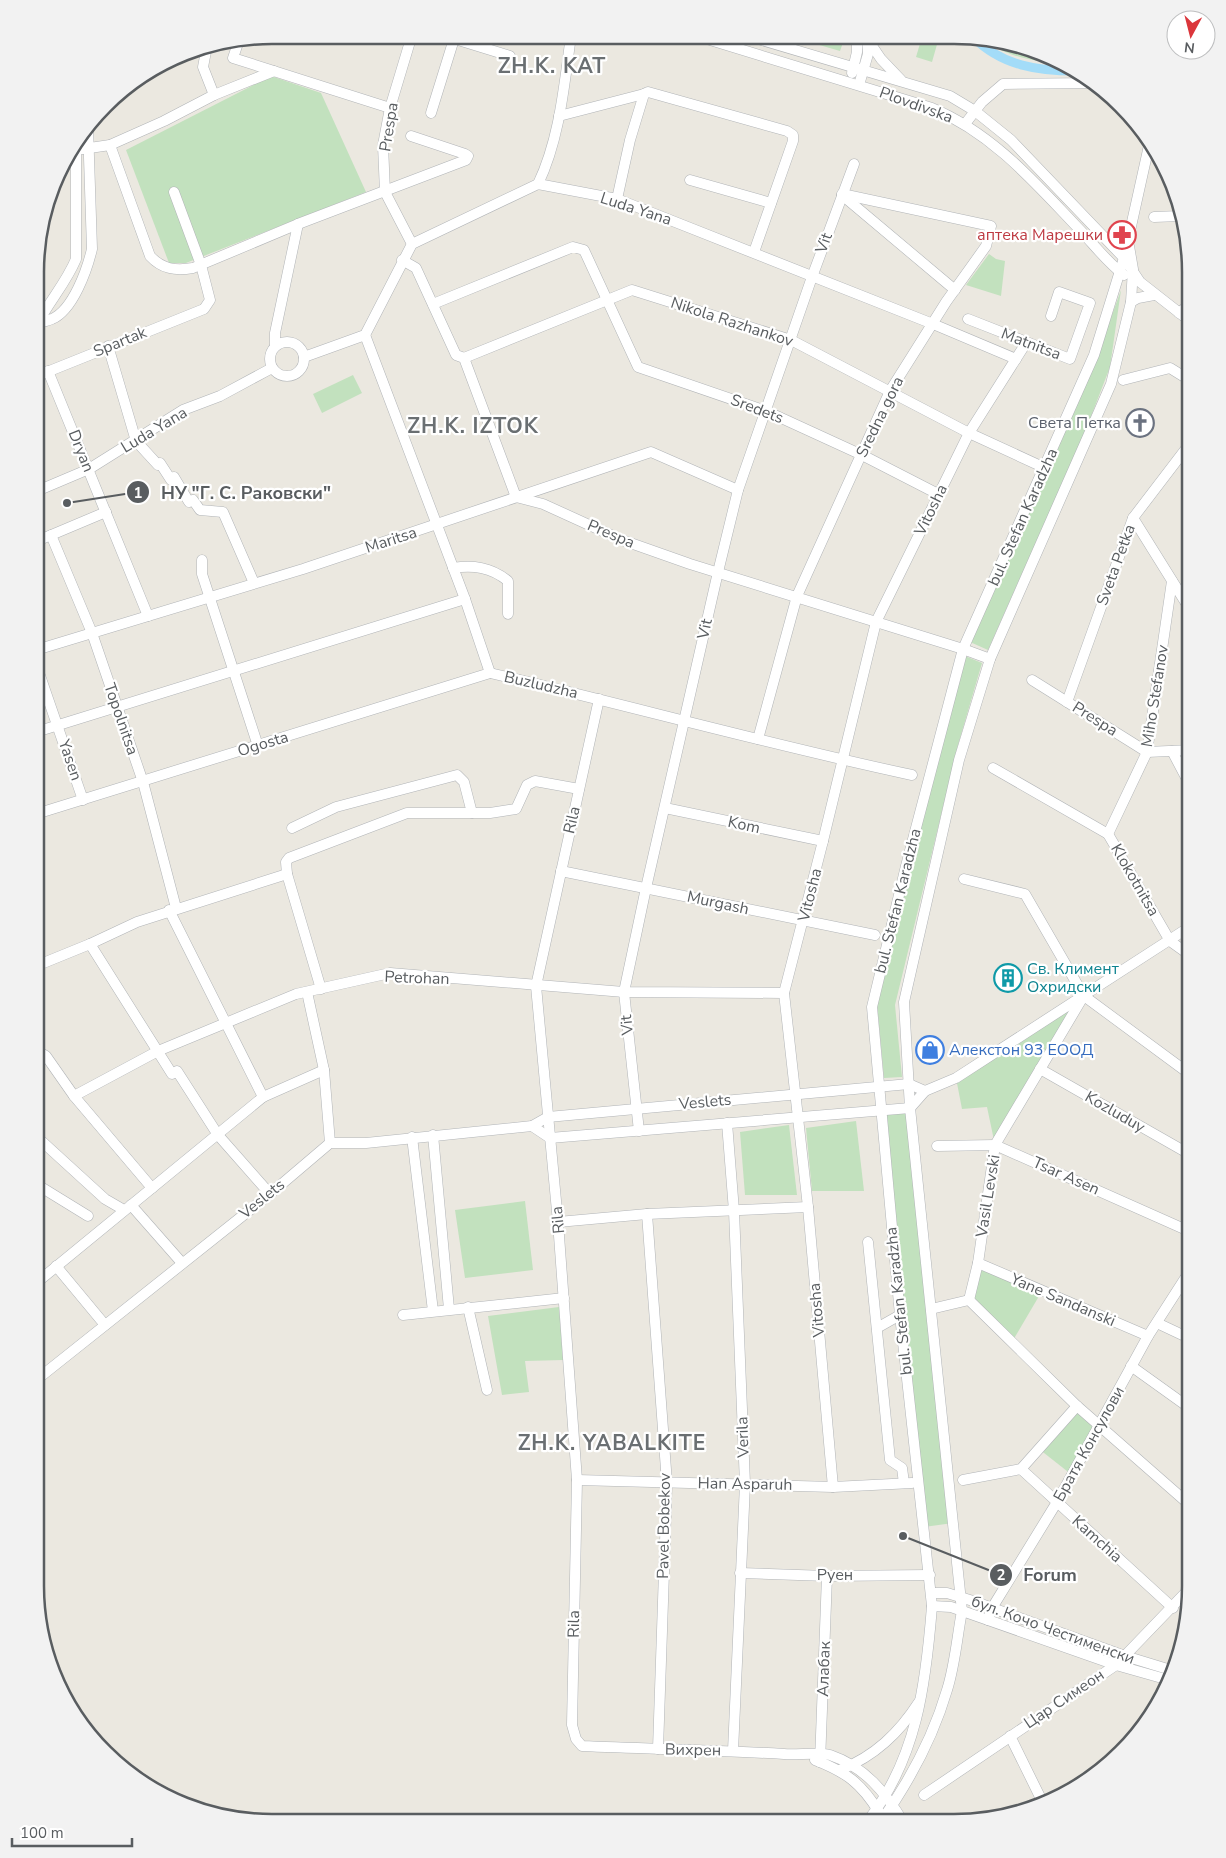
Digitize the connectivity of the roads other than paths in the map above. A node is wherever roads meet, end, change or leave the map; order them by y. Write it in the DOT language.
graph roads {
  1 [pos="409,44"];
  2 [pos="452,44"];
  3 [pos="470,44"];
  4 [pos="570,44"];
  5 [pos="724,44"];
  6 [pos="774,44"];
  7 [pos="856,44"];
  8 [pos="867,44"];
  9 [pos="871,44"];
  10 [pos="237,47"];
  11 [pos="205,54"];
  12 [pos="510,56"];
  13 [pos="853,68"];
  14 [pos="864,70"];
  15 [pos="274,71"];
  16 [pos="904,82"];
  17 [pos="854,83"];
  18 [pos="1083,83"];
  19 [pos="644,94"];
  20 [pos="214,95"];
  21 [pos="390,108"];
  22 [pos="975,111"];
  23 [pos="431,113"];
  24 [pos="559,116"];
  25 [pos="965,124"];
  26 [pos="88,136"];
  27 [pos="411,136"];
  28 [pos="110,145"];
  29 [pos="81,147"];
  30 [pos="89,148"];
  31 [pos="1148,151"];
  32 [pos="76,155"];
  33 [pos="854,164"];
  34 [pos="690,180"];
  35 [pos="538,184"];
  36 [pos="174,192"];
  37 [pos="385,192"];
  38 [pos="842,194"];
  39 [pos="617,199"];
  40 [pos="771,203"];
  41 [pos="1175,216"];
  42 [pos="1154,217"];
  43 [pos="298,224"];
  44 [pos="1128,240"];
  45 [pos="412,244"];
  46 [pos="754,252"];
  47 [pos="1124,258"];
  48 [pos="402,260"];
  49 [pos="201,265"];
  50 [pos="1133,269"];
  51 [pos="1120,272"];
  52 [pos="812,277"];
  53 [pos="1136,282"];
  54 [pos="955,290"];
  55 [pos="1154,294"];
  56 [pos="608,299"];
  57 [pos="1131,302"];
  58 [pos="433,304"];
  59 [pos="1182,311"];
  60 [pos="44,312"];
  61 [pos="1179,313"];
  62 [pos="1182,315"];
  63 [pos="1051,316"];
  64 [pos="968,319"];
  65 [pos="44,321"];
  66 [pos="933,324"];
  67 [pos="365,335"];
  68 [pos="791,340"];
  69 [pos="1026,343"];
  70 [pos="108,346"];
  71 [pos="275,346"];
  72 [pos="304,357"];
  73 [pos="464,358"];
  74 [pos="1016,359"];
  75 [pos="272,368"];
  76 [pos="48,371"];
  77 [pos="44,373"];
  78 [pos="1182,375"];
  79 [pos="1123,380"];
  80 [pos="890,391"];
  81 [pos="766,411"];
  82 [pos="968,433"];
  83 [pos="136,441"];
  84 [pos="1182,454"];
  85 [pos="862,455"];
  86 [pos="1045,468"];
  87 [pos="89,469"];
  88 [pos="44,488"];
  89 [pos="738,490"];
  90 [pos="938,494"];
  91 [pos="516,497"];
  92 [pos="106,512"];
  93 [pos="1133,518"];
  94 [pos="436,525"];
  95 [pos="51,535"];
  96 [pos="44,538"];
  97 [pos="202,560"];
  98 [pos="453,568"];
  99 [pos="718,572"];
  100 [pos="1172,581"];
  101 [pos="254,583"];
  102 [pos="211,596"];
  103 [pos="796,596"];
  104 [pos="1182,597"];
  105 [pos="465,599"];
  106 [pos="508,614"];
  107 [pos="148,616"];
  108 [pos="876,622"];
  109 [pos="92,633"];
  110 [pos="44,648"];
  111 [pos="963,649"];
  112 [pos="990,659"];
  113 [pos="234,671"];
  114 [pos="490,673"];
  115 [pos="1032,680"];
  116 [pos="44,686"];
  117 [pos="599,699"];
  118 [pos="1067,702"];
  119 [pos="117,707"];
  120 [pos="686,720"];
  121 [pos="58,725"];
  122 [pos="44,729"];
  123 [pos="758,739"];
  124 [pos="258,746"];
  125 [pos="1182,751"];
  126 [pos="1147,752"];
  127 [pos="1172,752"];
  128 [pos="843,761"];
  129 [pos="993,768"];
  130 [pos="1182,770"];
  131 [pos="912,775"];
  132 [pos="143,782"];
  133 [pos="579,789"];
  134 [pos="83,800"];
  135 [pos="665,808"];
  136 [pos="44,812"];
  137 [pos="472,813"];
  138 [pos="292,828"];
  139 [pos="1108,834"];
  140 [pos="824,841"];
  141 [pos="561,871"];
  142 [pos="287,874"];
  143 [pos="964,879"];
  144 [pos="646,888"];
  145 [pos="173,909"];
  146 [pos="803,921"];
  147 [pos="1182,932"];
  148 [pos="875,935"];
  149 [pos="1170,941"];
  150 [pos="90,944"];
  151 [pos="1182,950"];
  152 [pos="44,963"];
  153 [pos="536,986"];
  154 [pos="321,989"];
  155 [pos="307,992"];
  156 [pos="624,992"];
  157 [pos="784,993"];
  158 [pos="1084,996"];
  159 [pos="227,1022"];
  160 [pos="158,1051"];
  161 [pos="44,1055"];
  162 [pos="1182,1068"];
  163 [pos="1040,1069"];
  164 [pos="324,1070"];
  165 [pos="908,1084"];
  166 [pos="880,1087"];
  167 [pos="925,1091"];
  168 [pos="796,1094"];
  169 [pos="74,1096"];
  170 [pos="263,1096"];
  171 [pos="910,1108"];
  172 [pos="636,1109"];
  173 [pos="882,1110"];
  174 [pos="548,1116"];
  175 [pos="798,1116"];
  176 [pos="727,1123"];
  177 [pos="532,1126"];
  178 [pos="638,1131"];
  179 [pos="218,1135"];
  180 [pos="433,1135"];
  181 [pos="412,1137"];
  182 [pos="550,1138"];
  183 [pos="44,1143"];
  184 [pos="330,1143"];
  185 [pos="996,1145"];
  186 [pos="937,1146"];
  187 [pos="1182,1150"];
  188 [pos="152,1188"];
  189 [pos="44,1189"];
  190 [pos="270,1194"];
  191 [pos="128,1207"];
  192 [pos="808,1207"];
  193 [pos="734,1211"];
  194 [pos="647,1214"];
  195 [pos="88,1216"];
  196 [pos="558,1222"];
  197 [pos="1182,1228"];
  198 [pos="868,1242"];
  199 [pos="182,1263"];
  200 [pos="978,1263"];
  201 [pos="56,1266"];
  202 [pos="44,1277"];
  203 [pos="1182,1283"];
  204 [pos="564,1298"];
  205 [pos="970,1300"];
  206 [pos="468,1307"];
  207 [pos="931,1308"];
  208 [pos="449,1309"];
  209 [pos="433,1311"];
  210 [pos="403,1315"];
  211 [pos="900,1315"];
  212 [pos="1157,1323"];
  213 [pos="105,1325"];
  214 [pos="877,1328"];
  215 [pos="1148,1336"];
  216 [pos="1182,1336"];
  217 [pos="1131,1366"];
  218 [pos="44,1375"];
  219 [pos="487,1390"];
  220 [pos="1182,1403"];
  221 [pos="1077,1406"];
  222 [pos="1100,1425"];
  223 [pos="1021,1470"];
  224 [pos="577,1480"];
  225 [pos="963,1480"];
  226 [pos="667,1483"];
  227 [pos="745,1484"];
  228 [pos="833,1487"];
  229 [pos="1182,1499"];
  230 [pos="1057,1502"];
  231 [pos="740,1573"];
  232 [pos="930,1575"];
  233 [pos="826,1576"];
  234 [pos="932,1593"];
  235 [pos="961,1597"];
  236 [pos="1182,1597"];
  237 [pos="932,1606"];
  238 [pos="992,1608"];
  239 [pos="1173,1608"];
  240 [pos="962,1611"];
  241 [pos="988,1620"];
  242 [pos="1125,1656"];
  243 [pos="1116,1665"];
  244 [pos="1167,1669"];
  245 [pos="1163,1678"];
  246 [pos="922,1696"];
  247 [pos="1010,1736"];
  248 [pos="582,1746"];
  249 [pos="658,1749"];
  250 [pos="733,1751"];
  251 [pos="820,1757"];
  252 [pos="852,1765"];
  253 [pos="840,1770"];
  254 [pos="885,1794"];
  255 [pos="924,1795"];
  256 [pos="1040,1798"];
  257 [pos="892,1804"];
  258 [pos="876,1807"];
  259 [pos="872,1814"];
  260 [pos="880,1814"];
  261 [pos="887,1814"];
  262 [pos="898,1814"];
  1 -- 21 [label="street, Prespa"];
  2 -- 23 [label="street"];
  3 -- 12 [label="street"];
  4 -- 24 [label="street"];
  5 -- 17 [label="street, Plovdivska"];
  6 -- 13 [label="street, Plovdivska"];
  7 -- 13 [label="street"];
  8 -- 14 [label="street"];
  9 -- 16 [label="street"];
  10 -- 15 [label="street"];
  11 -- 20 [label="street"];
  13 -- 14 [label="street, Plovdivska"];
  13 -- 17 [label="street"];
  14 -- 16 [label="street, Plovdivska"];
  14 -- 17 [label="street"];
  15 -- 20 [label="street"];
  15 -- 21 [label="street"];
  16 -- 22 [label="street, Plovdivska"];
  17 -- 25 [label="street, Plovdivska"];
  18 -- 22 [label="street"];
  19 -- 24 [label="street"];
  19 -- 39 [label="street"];
  19 -- 40 [label="street"];
  20 -- 28 [label="street"];
  21 -- 37 [label="street, Prespa"];
  22 -- 25 [label="street"];
  22 -- 47 [label="street, Plovdivska"];
  24 -- 35 [label="street"];
  25 -- 51 [label="street, Plovdivska"];
  26 -- 30 [label="street"];
  27 -- 37 [label="street"];
  28 -- 30 [label="street"];
  28 -- 49 [label="street"];
  29 -- 30 [label="street"];
  30 -- 65 [label="street"];
  31 -- 44 [label="street"];
  32 -- 60 [label="street"];
  33 -- 38 [label="street, Vit"];
  34 -- 40 [label="street"];
  35 -- 39 [label="street, Luda Yana"];
  35 -- 45 [label="street"];
  36 -- 49 [label="street"];
  37 -- 43 [label="street"];
  37 -- 45 [label="street, Prespa"];
  38 -- 52 [label="street, Vit"];
  38 -- 54 [label="street"];
  38 -- 54 [label="street, Sredna gora"];
  39 -- 46 [label="street, Luda Yana"];
  40 -- 46 [label="street"];
  41 -- 42 [label="street"];
  43 -- 49 [label="street"];
  43 -- 71 [label="street"];
  44 -- 47 [label="street, bul. Stefan Karadzha"];
  44 -- 50 [label="street, bul. Stefan Karadzha"];
  45 -- 48 [label="street"];
  46 -- 52 [label="street, Luda Yana"];
  47 -- 50 [label="street, Plovdivska"];
  47 -- 51 [label="street, bul. Stefan Karadzha"];
  48 -- 58 [label="street"];
  48 -- 67 [label="street"];
  49 -- 70 [label="street, Spartak"];
  50 -- 53 [label="street, bul. Stefan Karadzha"];
  51 -- 53 [label="street, Plovdivska"];
  51 -- 86 [label="street, bul. Stefan Karadzha"];
  52 -- 66 [label="street, Luda Yana"];
  52 -- 68 [label="street, Vit"];
  53 -- 55 [label="street, Plovdivska"];
  53 -- 57 [label="street, bul. Stefan Karadzha"];
  54 -- 66 [label="street, Sredna gora"];
  55 -- 57 [label="street"];
  55 -- 61 [label="street, Plovdivska"];
  56 -- 58 [label="street, Sredets"];
  56 -- 68 [label="street, Nikola Razhankov"];
  56 -- 73 [label="street, Nikola Razhankov"];
  56 -- 81 [label="street, Sredets"];
  57 -- 112 [label="street, bul. Stefan Karadzha"];
  58 -- 73 [label="street"];
  59 -- 61 [label="street"];
  61 -- 62 [label="street, Plovdivska"];
  63 -- 69 [label="street, Matnitsa"];
  64 -- 69 [label="street, Matnitsa"];
  66 -- 74 [label="street, Luda Yana"];
  66 -- 80 [label="street, Sredna gora"];
  67 -- 72 [label="street"];
  67 -- 94 [label="street, Buzludzha"];
  68 -- 80 [label="street, Nikola Razhankov"];
  68 -- 81 [label="street, Vit"];
  69 -- 74 [label="street, Vitosha"];
  70 -- 76 [label="street, Spartak"];
  70 -- 83 [label="street"];
  71 -- 72 [label="street"];
  71 -- 75 [label="street"];
  72 -- 75 [label="street"];
  73 -- 91 [label="street"];
  74 -- 82 [label="street, Vitosha"];
  75 -- 83 [label="street, Luda Yana"];
  76 -- 77 [label="street, Spartak"];
  76 -- 87 [label="street, Dryan"];
  78 -- 79 [label="street"];
  80 -- 82 [label="street, Nikola Razhankov"];
  80 -- 85 [label="street, Sredna gora"];
  81 -- 85 [label="street, Sredets"];
  81 -- 89 [label="street, Vit"];
  82 -- 86 [label="street, Nikola Razhankov"];
  82 -- 90 [label="street, Vitosha"];
  83 -- 87 [label="street, Luda Yana"];
  83 -- 101 [label="street"];
  84 -- 93 [label="street, Sveta Petka"];
  85 -- 90 [label="street, Sredets"];
  85 -- 103 [label="street, Sredna gora"];
  86 -- 111 [label="street, bul. Stefan Karadzha"];
  87 -- 88 [label="street, Luda Yana"];
  87 -- 92 [label="street, Dryan"];
  89 -- 91 [label="street, Maritsa"];
  89 -- 99 [label="street, Vit"];
  90 -- 108 [label="street, Vitosha"];
  91 -- 94 [label="street, Maritsa"];
  91 -- 99 [label="street, Prespa"];
  92 -- 95 [label="street"];
  92 -- 107 [label="street, Dryan"];
  93 -- 100 [label="street"];
  93 -- 118 [label="street, Sveta Petka"];
  94 -- 98 [label="street, Buzludzha"];
  94 -- 101 [label="street, Maritsa"];
  95 -- 96 [label="street"];
  95 -- 109 [label="street, Topolnitsa"];
  97 -- 102 [label="street"];
  98 -- 105 [label="street, Buzludzha"];
  98 -- 106 [label="street"];
  99 -- 103 [label="street, Prespa"];
  99 -- 120 [label="street, Vit"];
  100 -- 104 [label="street"];
  100 -- 126 [label="street, Miho Stefanov"];
  101 -- 102 [label="street, Maritsa"];
  102 -- 107 [label="street, Maritsa"];
  102 -- 113 [label="street"];
  103 -- 108 [label="street, Prespa"];
  103 -- 123 [label="street, Sredna gora"];
  105 -- 113 [label="street"];
  105 -- 114 [label="street, Buzludzha"];
  107 -- 109 [label="street, Maritsa"];
  108 -- 111 [label="street, Prespa"];
  108 -- 128 [label="street, Vitosha"];
  109 -- 110 [label="street, Maritsa"];
  109 -- 119 [label="street, Topolnitsa"];
  111 -- 112 [label="street, Prespa"];
  111 -- 166 [label="street, bul. Stefan Karadzha"];
  112 -- 165 [label="street, bul. Stefan Karadzha"];
  113 -- 119 [label="street"];
  113 -- 124 [label="street"];
  114 -- 117 [label="street, Buzludzha"];
  114 -- 124 [label="street, Ogosta"];
  115 -- 118 [label="street, Prespa"];
  116 -- 121 [label="street, Yasen"];
  117 -- 120 [label="street, Buzludzha"];
  117 -- 133 [label="street, Rila"];
  118 -- 126 [label="street, Prespa"];
  119 -- 121 [label="street"];
  119 -- 132 [label="street, Topolnitsa"];
  120 -- 123 [label="street, Buzludzha"];
  120 -- 135 [label="street, Vit"];
  121 -- 122 [label="street"];
  121 -- 134 [label="street, Yasen"];
  123 -- 128 [label="street, Buzludzha"];
  124 -- 132 [label="street, Ogosta"];
  125 -- 127 [label="street"];
  126 -- 127 [label="street"];
  126 -- 139 [label="street, Miho Stefanov"];
  127 -- 130 [label="street"];
  128 -- 131 [label="street, Buzludzha"];
  128 -- 140 [label="street, Vitosha"];
  129 -- 139 [label="street, Klokotnitsa"];
  132 -- 134 [label="street, Ogosta"];
  132 -- 145 [label="street, Topolnitsa"];
  133 -- 137 [label="street"];
  133 -- 141 [label="street, Rila"];
  134 -- 136 [label="street, Ogosta"];
  135 -- 140 [label="street, Kom"];
  135 -- 144 [label="street, Vit"];
  137 -- 138 [label="street"];
  137 -- 142 [label="street"];
  139 -- 149 [label="street, Klokotnitsa"];
  140 -- 146 [label="street, Vitosha"];
  141 -- 144 [label="street, Murgash"];
  141 -- 153 [label="street, Rila"];
  142 -- 145 [label="street"];
  142 -- 154 [label="street"];
  143 -- 158 [label="street"];
  144 -- 146 [label="street, Murgash"];
  144 -- 156 [label="street, Vit"];
  145 -- 150 [label="street"];
  145 -- 159 [label="street, Topolnitsa"];
  146 -- 148 [label="street, Murgash"];
  146 -- 157 [label="street, Vitosha"];
  147 -- 149 [label="street, Vasil Levski"];
  149 -- 151 [label="street, Klokotnitsa"];
  149 -- 158 [label="street, Vasil Levski"];
  150 -- 152 [label="street"];
  150 -- 160 [label="street"];
  153 -- 154 [label="street, Petrohan"];
  153 -- 156 [label="street, Petrohan"];
  153 -- 174 [label="street, Rila"];
  154 -- 155 [label="street, Petrohan"];
  155 -- 159 [label="street, Petrohan"];
  155 -- 164 [label="street"];
  156 -- 157 [label="street, Petrohan"];
  156 -- 172 [label="street, Vit"];
  157 -- 168 [label="street, Vitosha"];
  158 -- 162 [label="street"];
  158 -- 163 [label="street, Vasil Levski"];
  158 -- 167 [label="street, Vasil Levski"];
  159 -- 160 [label="street, Petrohan"];
  159 -- 170 [label="street, Topolnitsa"];
  160 -- 169 [label="street, Petrohan"];
  160 -- 179 [label="street"];
  161 -- 169 [label="street"];
  163 -- 185 [label="street, Vasil Levski"];
  163 -- 187 [label="street, Kozluduy"];
  164 -- 170 [label="street"];
  164 -- 184 [label="street"];
  165 -- 166 [label="street, Veslets"];
  165 -- 167 [label="street"];
  165 -- 171 [label="street, bul. Stefan Karadzha"];
  166 -- 168 [label="street, Veslets"];
  166 -- 173 [label="street, bul. Stefan Karadzha"];
  167 -- 171 [label="street"];
  168 -- 172 [label="street, Veslets"];
  168 -- 175 [label="street, Vitosha"];
  169 -- 188 [label="street"];
  170 -- 179 [label="street"];
  171 -- 173 [label="street, Veslets"];
  171 -- 207 [label="street, bul. Stefan Karadzha"];
  172 -- 174 [label="street, Veslets"];
  172 -- 178 [label="street, Vit"];
  173 -- 175 [label="street, Veslets"];
  173 -- 211 [label="street, bul. Stefan Karadzha"];
  174 -- 177 [label="street, Veslets"];
  174 -- 182 [label="street, Rila"];
  175 -- 176 [label="street, Veslets"];
  175 -- 192 [label="street, Vitosha"];
  176 -- 178 [label="street, Veslets"];
  176 -- 193 [label="street, Verila"];
  177 -- 180 [label="street, Veslets"];
  177 -- 182 [label="street"];
  178 -- 182 [label="street, Veslets"];
  179 -- 188 [label="street"];
  179 -- 190 [label="street"];
  180 -- 181 [label="street, Veslets"];
  180 -- 208 [label="street"];
  181 -- 184 [label="street, Veslets"];
  181 -- 209 [label="street"];
  182 -- 196 [label="street, Rila"];
  183 -- 191 [label="street"];
  184 -- 190 [label="street, Veslets"];
  185 -- 186 [label="street, Tsar Asen"];
  185 -- 197 [label="street, Tsar Asen"];
  185 -- 200 [label="street, Vasil Levski"];
  188 -- 191 [label="street"];
  189 -- 195 [label="street"];
  190 -- 199 [label="street, Veslets"];
  191 -- 199 [label="street"];
  191 -- 201 [label="street"];
  192 -- 193 [label="street"];
  192 -- 228 [label="street, Vitosha"];
  193 -- 194 [label="street"];
  193 -- 227 [label="street, Verila"];
  194 -- 196 [label="street"];
  194 -- 226 [label="street, Pavel Bobekov"];
  196 -- 204 [label="street, Rila"];
  198 -- 214 [label="street"];
  199 -- 213 [label="street, Veslets"];
  200 -- 205 [label="street, Vasil Levski"];
  200 -- 215 [label="street, Yane Sandanski"];
  201 -- 202 [label="street"];
  201 -- 213 [label="street"];
  203 -- 212 [label="street, Братя Консулови"];
  204 -- 206 [label="street"];
  204 -- 224 [label="street, Rila"];
  205 -- 207 [label="street"];
  205 -- 221 [label="street"];
  206 -- 208 [label="street"];
  206 -- 219 [label="street"];
  207 -- 235 [label="street, bul. Stefan Karadzha"];
  208 -- 209 [label="street"];
  209 -- 210 [label="street"];
  211 -- 214 [label="street"];
  211 -- 232 [label="street, bul. Stefan Karadzha"];
  212 -- 215 [label="street, Братя Консулови"];
  212 -- 216 [label="street"];
  213 -- 218 [label="street, Veslets"];
  214 -- 228 [label="street, Han Asparuh"];
  215 -- 217 [label="street, Братя Консулови"];
  217 -- 220 [label="street"];
  217 -- 222 [label="street, Братя Консулови"];
  221 -- 222 [label="street"];
  221 -- 223 [label="street"];
  222 -- 229 [label="street"];
  222 -- 230 [label="street, Братя Консулови"];
  223 -- 225 [label="street"];
  223 -- 230 [label="street, Kamchia"];
  224 -- 226 [label="street, Han Asparuh"];
  224 -- 248 [label="street, Rila"];
  226 -- 227 [label="street, Han Asparuh"];
  226 -- 249 [label="street, Pavel Bobekov"];
  227 -- 228 [label="street, Han Asparuh"];
  227 -- 231 [label="street, Verila"];
  230 -- 238 [label="street, Братя Консулови"];
  230 -- 239 [label="street, Kamchia"];
  231 -- 233 [label="street, Руен"];
  231 -- 250 [label="street, Verila"];
  232 -- 233 [label="street, Руен"];
  232 -- 234 [label="street, bul. Stefan Karadzha"];
  233 -- 251 [label="street, Алабак"];
  234 -- 235 [label="street, бул. Кочо Честименски"];
  234 -- 237 [label="street, bul. Stefan Karadzha"];
  235 -- 238 [label="street, бул. Кочо Честименски"];
  235 -- 240 [label="street, bul. Stefan Karadzha"];
  236 -- 239 [label="street, Цар Симеон"];
  237 -- 240 [label="street, бул. Кочо Честименски"];
  237 -- 246 [label="street, bul. Stefan Karadzha"];
  238 -- 241 [label="street, Братя Консулови"];
  238 -- 242 [label="street, бул. Кочо Честименски"];
  239 -- 242 [label="street, Цар Симеон"];
  240 -- 241 [label="street, бул. Кочо Честименски"];
  240 -- 257 [label="street, bul. Stefan Karadzha"];
  241 -- 243 [label="street, бул. Кочо Честименски"];
  242 -- 243 [label="street, Цар Симеон"];
  242 -- 244 [label="street, бул. Кочо Честименски"];
  243 -- 245 [label="street, бул. Кочо Честименски"];
  243 -- 247 [label="street, Цар Симеон"];
  246 -- 252 [label="street"];
  246 -- 254 [label="street, bul. Stefan Karadzha"];
  247 -- 255 [label="street, Цар Симеон"];
  247 -- 256 [label="street"];
  248 -- 249 [label="street, Вихрен"];
  249 -- 250 [label="street, Вихрен"];
  250 -- 251 [label="street, Вихрен"];
  251 -- 252 [label="street"];
  251 -- 253 [label="street"];
  252 -- 253 [label="street"];
  252 -- 254 [label="street"];
  253 -- 258 [label="street"];
  254 -- 257 [label="street"];
  254 -- 258 [label="street, bul. Stefan Karadzha"];
  257 -- 261 [label="street, bul. Stefan Karadzha"];
  257 -- 262 [label="street"];
  258 -- 259 [label="street, bul. Stefan Karadzha"];
  258 -- 260 [label="street"];
}
